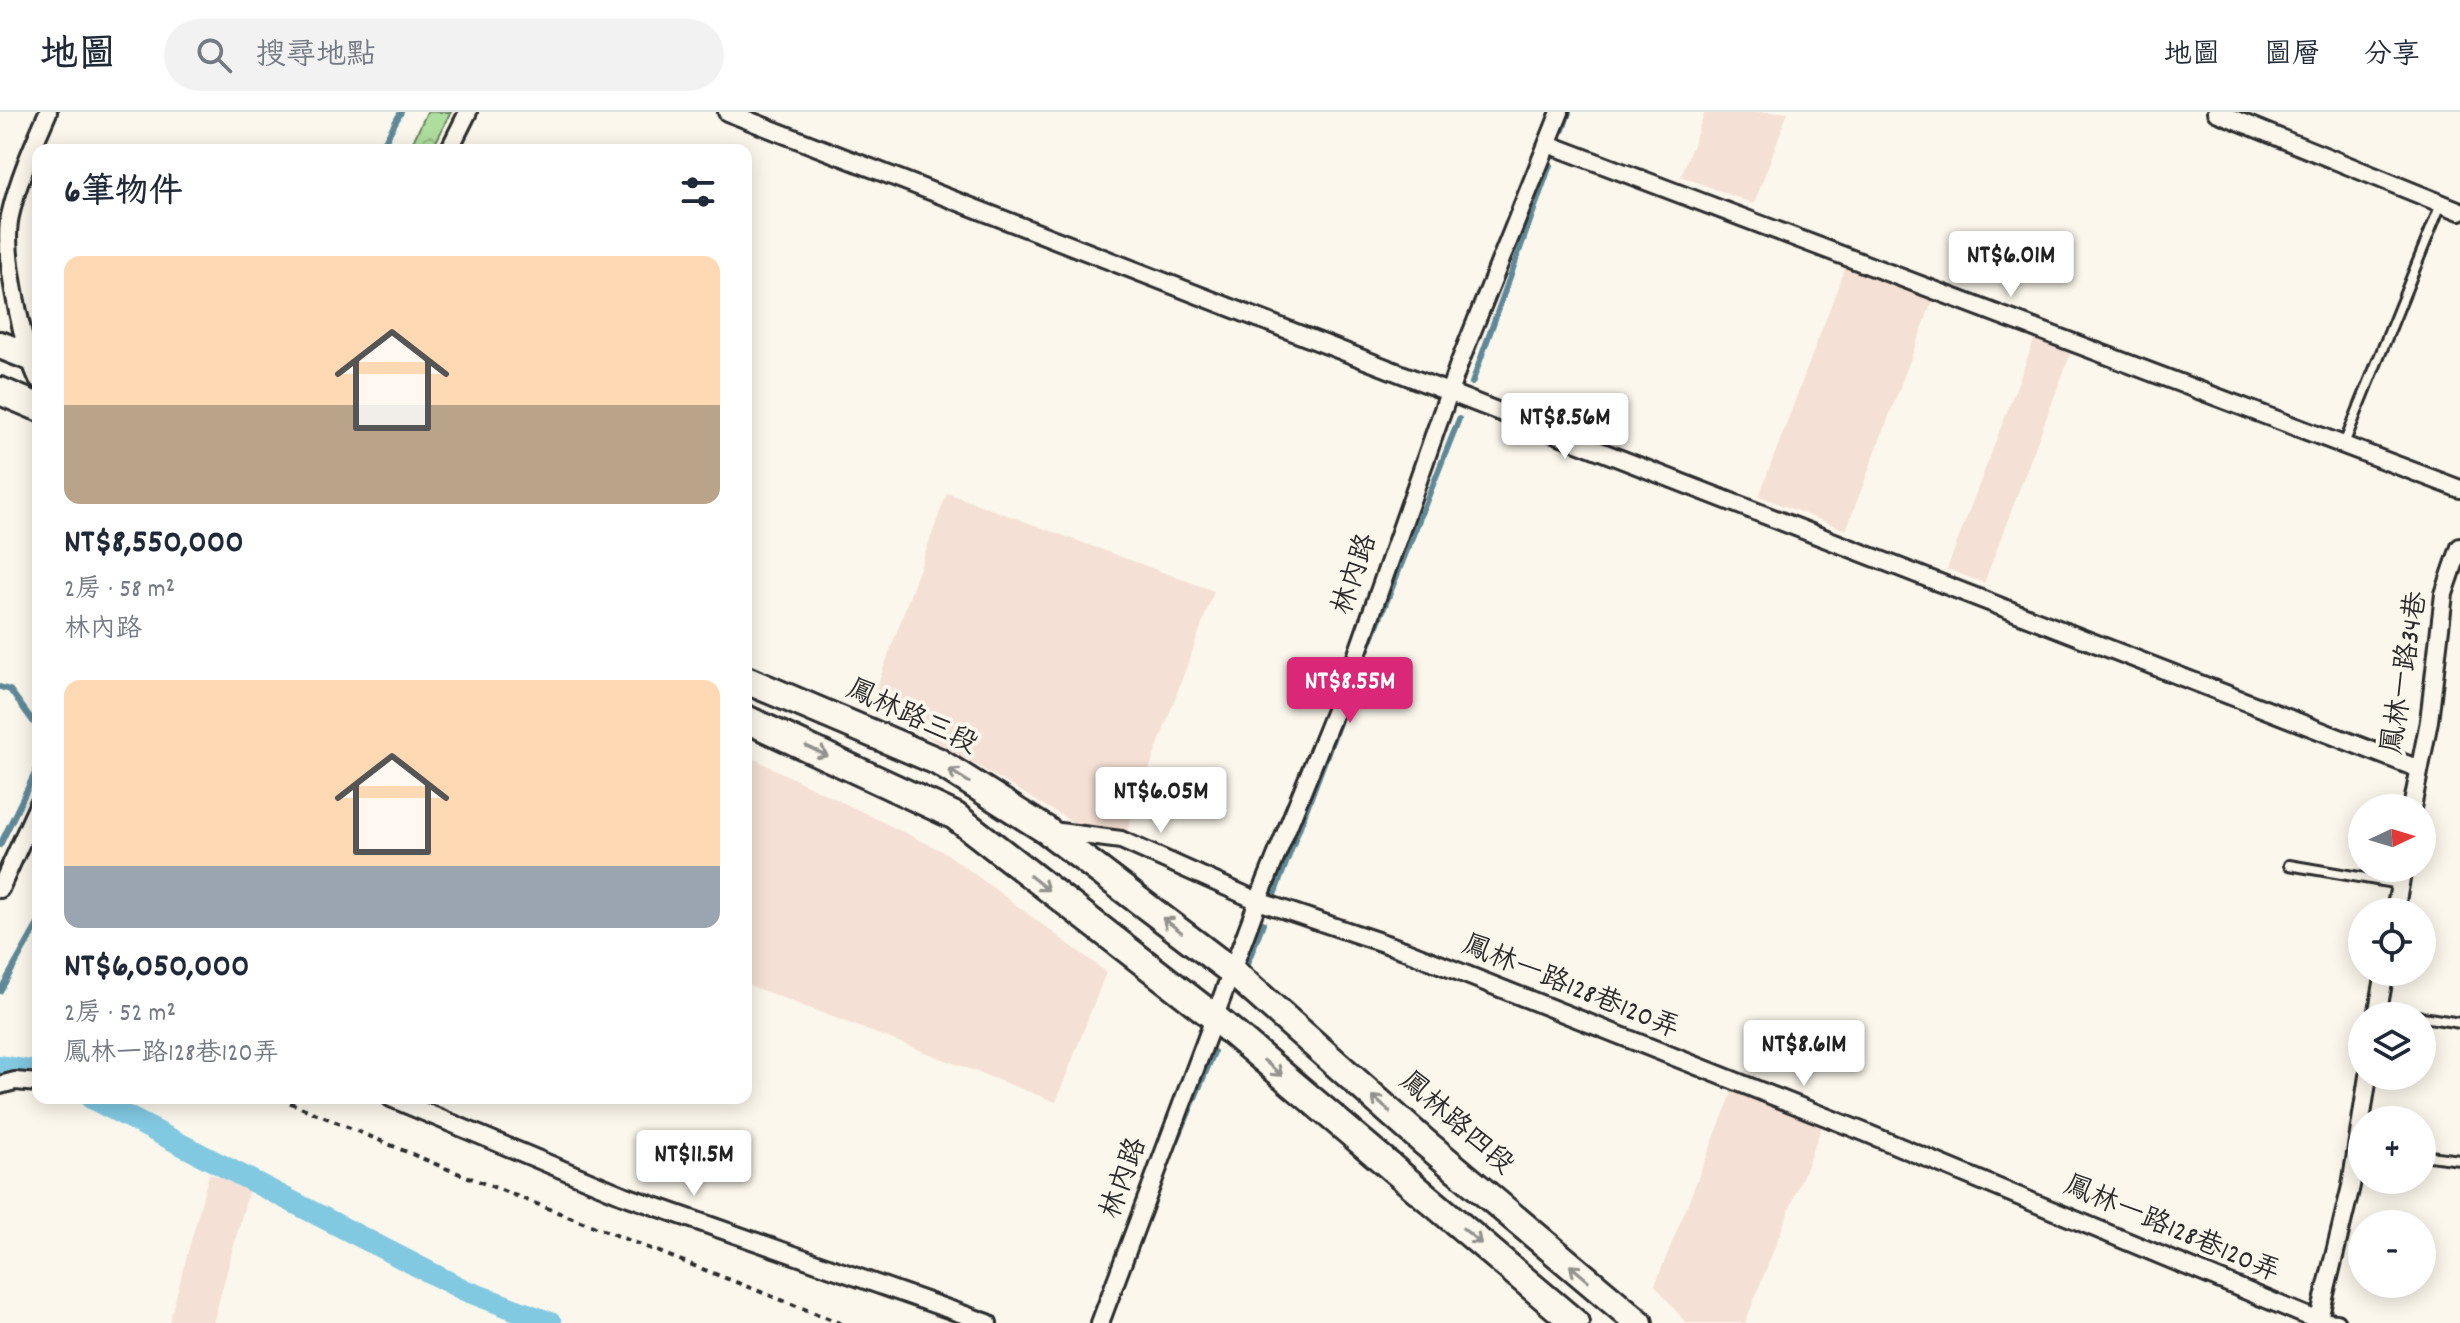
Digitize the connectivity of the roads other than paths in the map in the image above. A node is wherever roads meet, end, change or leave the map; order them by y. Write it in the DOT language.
graph roads {
  1 [pos="48,112"];
  2 [pos="468,112"];
  3 [pos="727,112"];
  4 [pos="1560,112"];
  5 [pos="2216,112"];
  6 [pos="34,144"];
  7 [pos="452,144"];
  8 [pos="1548,144"];
  9 [pos="32,150"];
  10 [pos="2441,203"];
  11 [pos="2460,211"];
  12 [pos="0,345"];
  13 [pos="32,358"];
  14 [pos="0,391"];
  15 [pos="1449,394"];
  16 [pos="32,404"];
  17 [pos="2344,444"];
  18 [pos="2460,489"];
  19 [pos="2460,547"];
  20 [pos="752,683"];
  21 [pos="752,722"];
  22 [pos="2419,769"];
  23 [pos="2415,794"];
  24 [pos="32,818"];
  25 [pos="1046,830"];
  26 [pos="2289,865"];
  27 [pos="2348,871"];
  28 [pos="0,889"];
  29 [pos="1258,901"];
  30 [pos="1234,973"];
  31 [pos="1214,1017"];
  32 [pos="2436,1020"];
  33 [pos="2460,1023"];
  34 [pos="32,1082"];
  35 [pos="0,1085"];
  36 [pos="2366,1090"];
  37 [pos="405,1104"];
  38 [pos="2436,1157"];
  39 [pos="2460,1160"];
  40 [pos="2324,1322"];
  41 [pos="988,1323"];
  42 [pos="1100,1323"];
  43 [pos="1575,1323"];
  44 [pos="1639,1323"];
  1 -- 6 [label="street"];
  2 -- 7 [label="street"];
  3 -- 15 [label="street"];
  4 -- 8 [label="street, 林內路"];
  5 -- 10 [label="street"];
  8 -- 15 [label="street, 林內路"];
  8 -- 17 [label="street"];
  9 -- 13 [label="street"];
  10 -- 11 [label="street"];
  10 -- 17 [label="lane"];
  12 -- 13 [label="main road"];
  14 -- 16 [label="main road"];
  15 -- 22 [label="street"];
  15 -- 29 [label="street, 林內路"];
  17 -- 18 [label="street"];
  19 -- 22 [label="street, 鳳林一路34巷"];
  25 -- 20 [label="main road, 鳳林路三段, one-way"];
  21 -- 31 [label="main road, one-way"];
  22 -- 23 [label="street, 鳳林一路34巷"];
  24 -- 28 [label="street"];
  25 -- 29 [label="street, 鳳林一路128巷120弄"];
  30 -- 25 [label="main road, 鳳林路三段, one-way"];
  26 -- 27 [label="lane"];
  29 -- 30 [label="street, 林內路"];
  29 -- 40 [label="street, 鳳林一路128巷120弄"];
  30 -- 31 [label="street, 林內路"];
  44 -- 30 [label="main road, 鳳林路四段, one-way"];
  31 -- 42 [label="street, 林內路"];
  31 -- 43 [label="main road, one-way"];
  32 -- 33 [label="lane"];
  34 -- 35 [label="street"];
  36 -- 40 [label="street"];
  37 -- 41 [label="street"];
  38 -- 39 [label="lane"];
}
